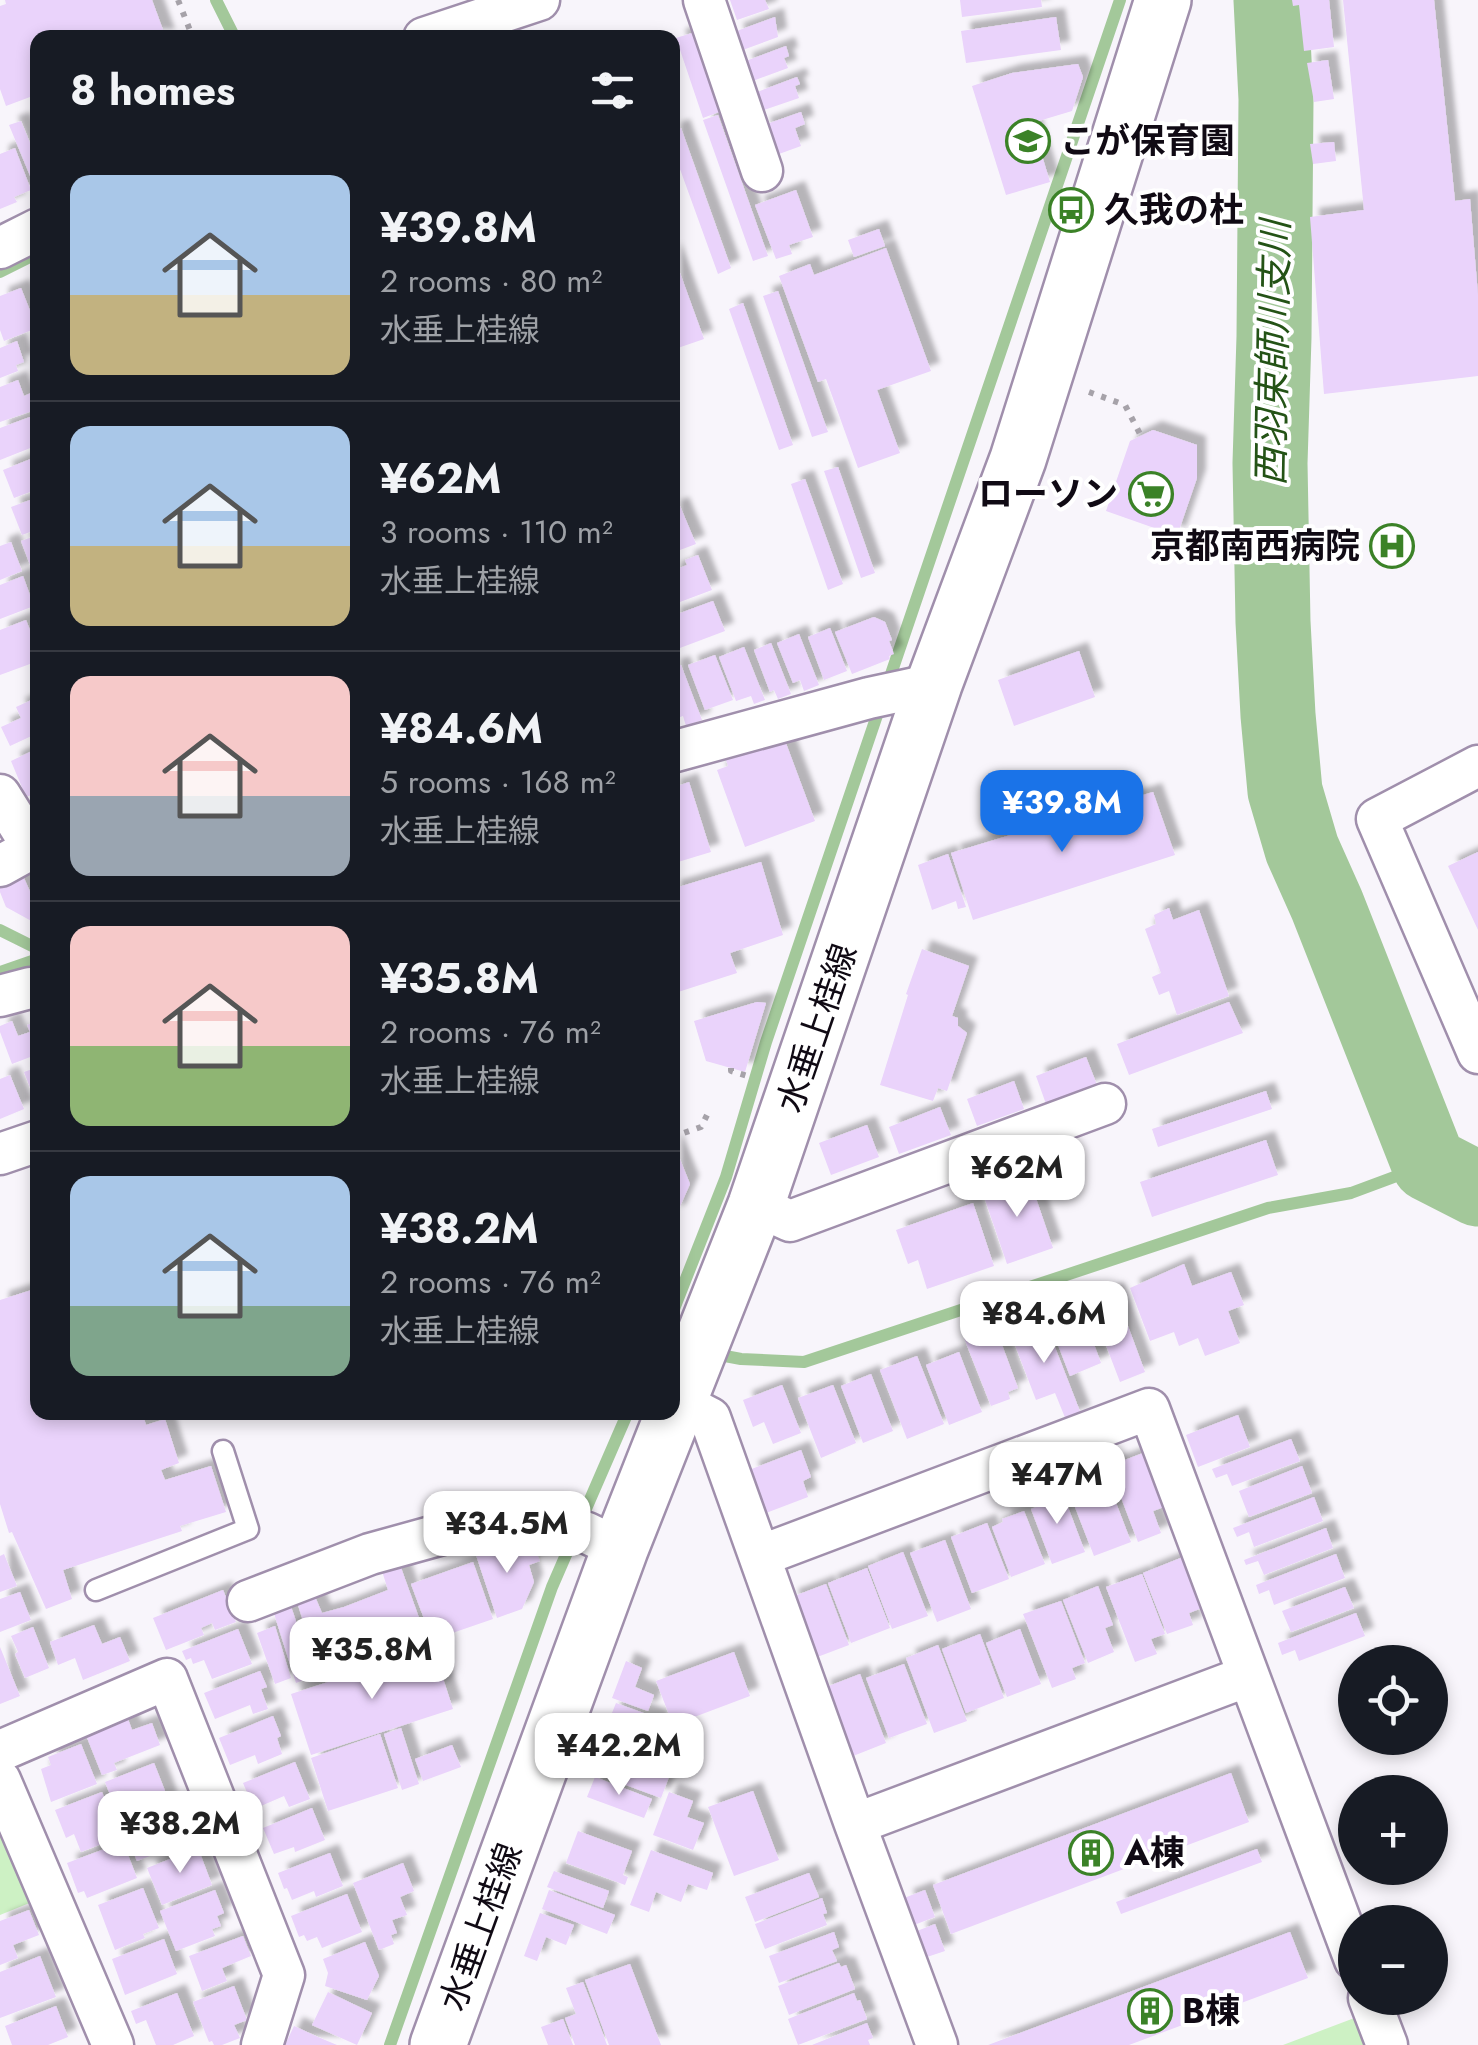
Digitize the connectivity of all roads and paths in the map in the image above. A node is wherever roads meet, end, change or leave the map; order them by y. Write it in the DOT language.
graph roads {
  1 [pos="178,0"];
  2 [pos="539,0"];
  3 [pos="704,0"];
  4 [pos="1163,0"];
  5 [pos="190,30"];
  6 [pos="451,30"];
  7 [pos="762,172"];
  8 [pos="30,233"];
  9 [pos="0,248"];
  10 [pos="1080,389"];
  11 [pos="1141,436"];
  12 [pos="899,691"];
  13 [pos="680,750"];
  14 [pos="1478,766"];
  15 [pos="0,795"];
  16 [pos="24,853"];
  17 [pos="30,988"];
  18 [pos="0,996"];
  19 [pos="1478,1053"];
  20 [pos="732,1068"];
  21 [pos="742,1074"];
  22 [pos="1105,1104"];
  23 [pos="708,1113"];
  24 [pos="680,1135"];
  25 [pos="30,1144"];
  26 [pos="0,1154"];
  27 [pos="756,1205"];
  28 [pos="694,1365"];
  29 [pos="680,1387"];
  30 [pos="660,1420"];
  31 [pos="223,1451"];
  32 [pos="588,1535"];
  33 [pos="760,1556"];
  34 [pos="96,1590"];
  35 [pos="248,1601"];
  36 [pos="1248,1676"];
  37 [pos="0,1751"];
  38 [pos="0,1780"];
  39 [pos="855,1824"];
  40 [pos="1338,1915"];
  41 [pos="1376,2015"];
  42 [pos="113,2045"];
  43 [pos="262,2045"];
  44 [pos="438,2045"];
  45 [pos="938,2045"];
  46 [pos="1387,2045"];
  1 -- 5 [label="path"];
  2 -- 6 [label="street"];
  3 -- 7 [label="street"];
  4 -- 12 [label="main road, 水垂上桂線"];
  8 -- 9 [label="street"];
  10 -- 11 [label="path"];
  12 -- 13 [label="street"];
  12 -- 27 [label="main road, 水垂上桂線"];
  14 -- 19 [label="street"];
  15 -- 16 [label="street"];
  17 -- 18 [label="street"];
  20 -- 21 [label="path"];
  22 -- 27 [label="street"];
  23 -- 24 [label="path"];
  25 -- 26 [label="street"];
  27 -- 28 [label="main road, 水垂上桂線"];
  28 -- 29 [label="main road, 水垂上桂線"];
  28 -- 33 [label="street"];
  30 -- 32 [label="main road, 水垂上桂線"];
  31 -- 34 [label="lane"];
  32 -- 35 [label="street"];
  32 -- 44 [label="main road, 水垂上桂線"];
  33 -- 36 [label="street"];
  33 -- 39 [label="street"];
  36 -- 39 [label="street"];
  36 -- 40 [label="street"];
  37 -- 43 [label="street"];
  38 -- 42 [label="street"];
  39 -- 45 [label="street"];
  41 -- 46 [label="street"];
}
